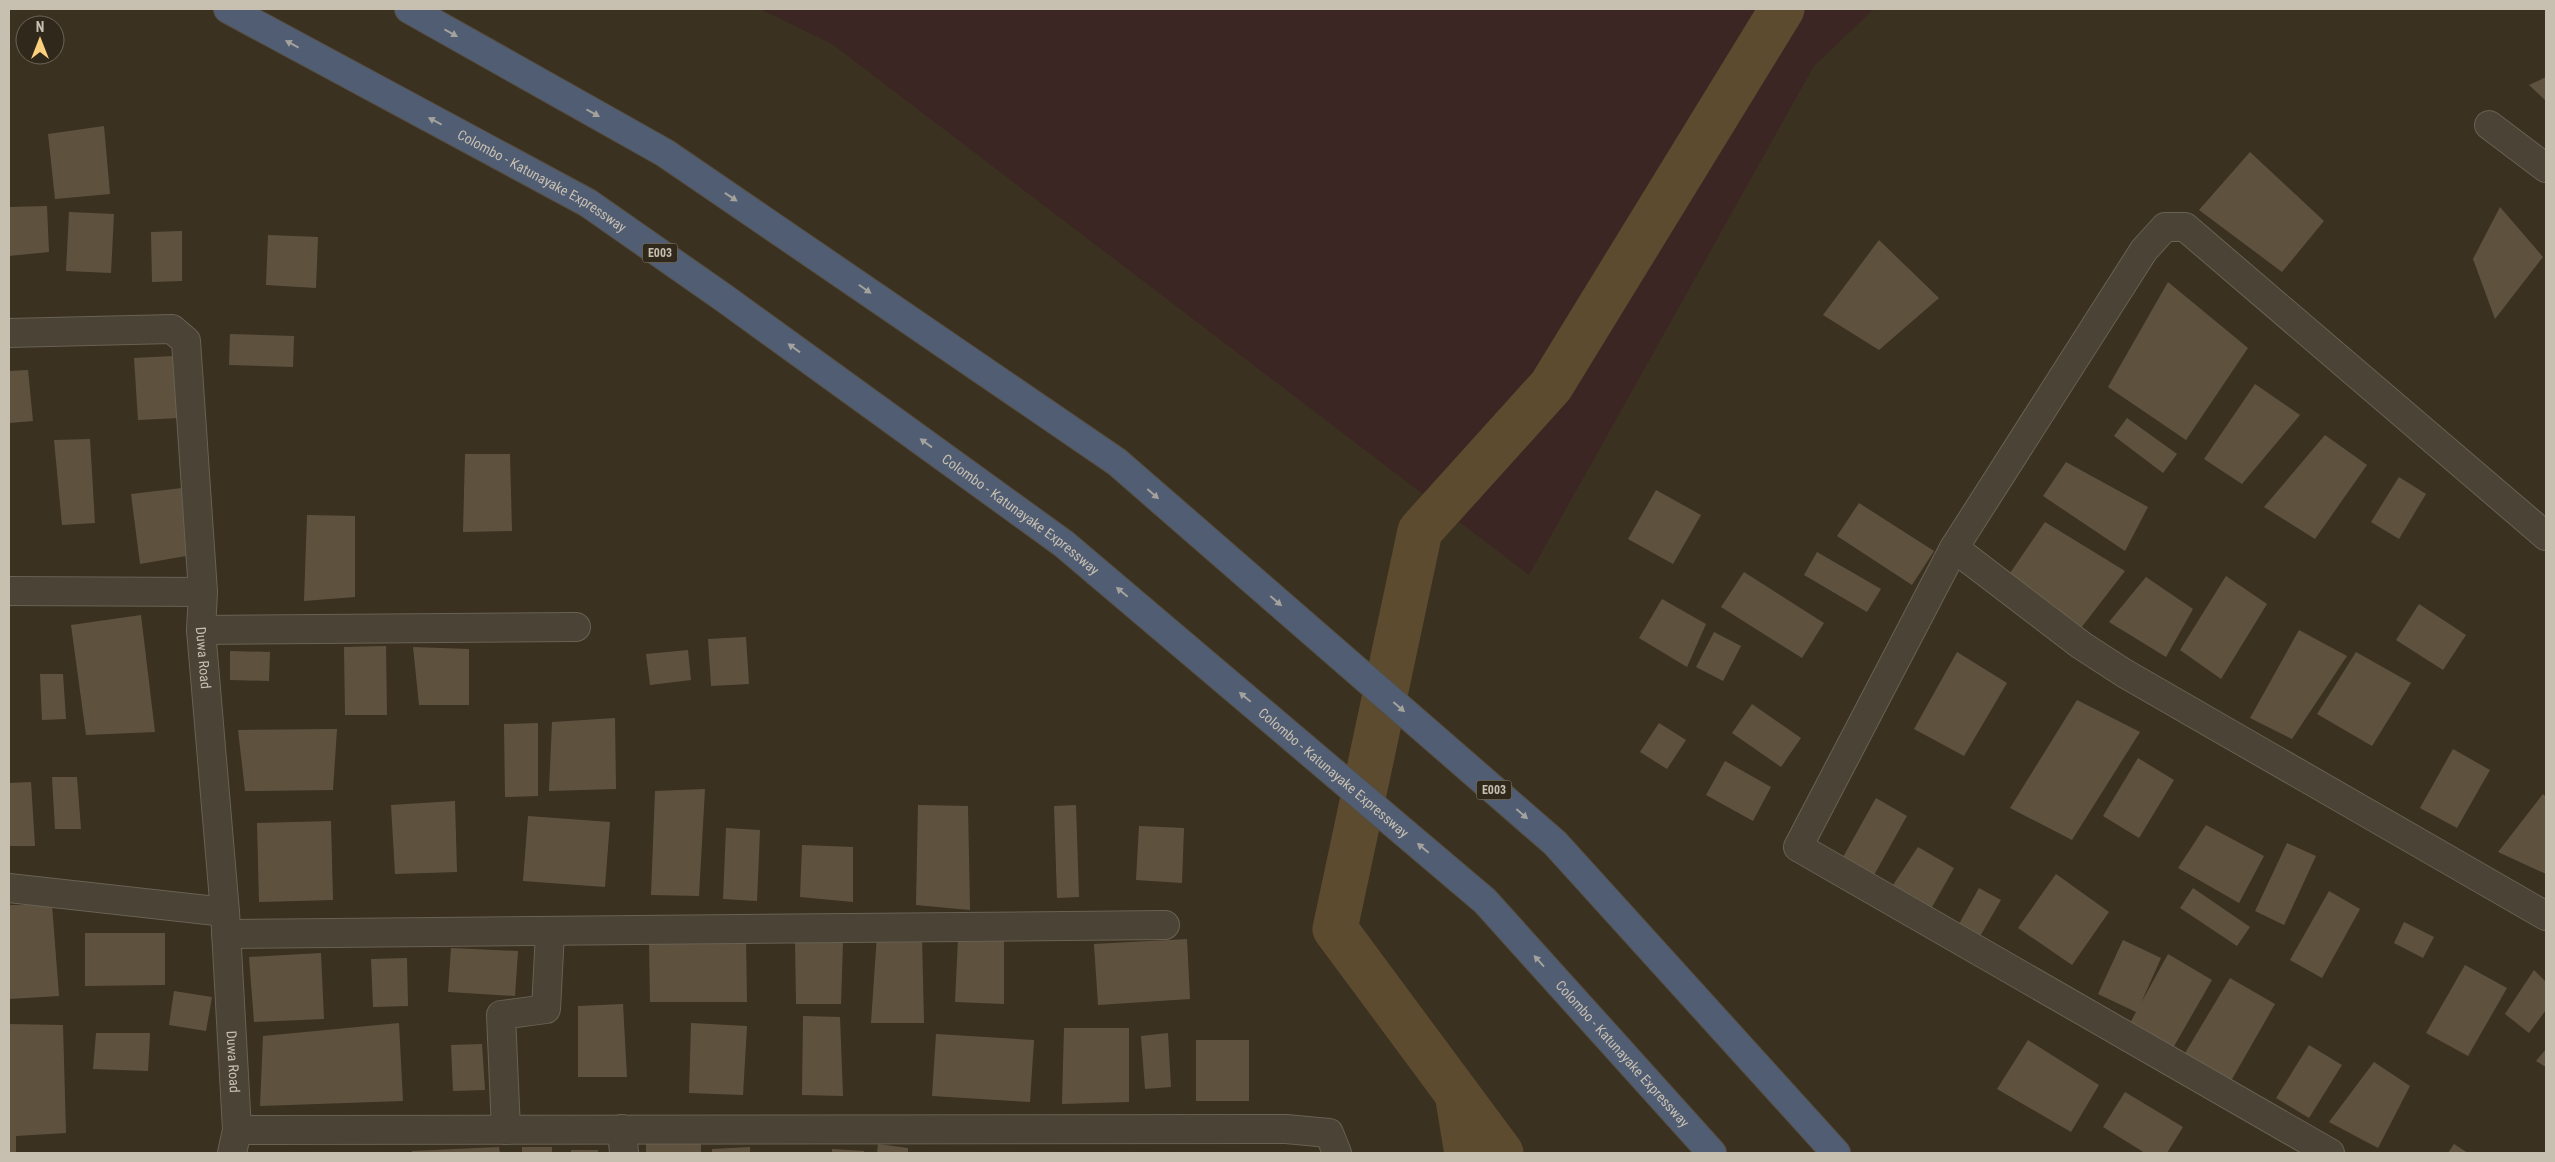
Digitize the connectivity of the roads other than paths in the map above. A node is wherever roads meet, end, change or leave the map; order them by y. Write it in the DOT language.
graph roads {
  1 [pos="228,9"];
  2 [pos="409,9"];
  3 [pos="2489,125"];
  4 [pos="2546,168"];
  5 [pos="9,333"];
  6 [pos="2546,536"];
  7 [pos="1954,548"];
  8 [pos="9,591"];
  9 [pos="203,592"];
  10 [pos="576,627"];
  11 [pos="201,630"];
  12 [pos="9,888"];
  13 [pos="2546,916"];
  14 [pos="225,923"];
  15 [pos="1165,925"];
  16 [pos="550,932"];
  17 [pos="506,1130"];
  18 [pos="235,1141"];
  19 [pos="623,1141"];
  20 [pos="1337,1153"];
  21 [pos="1712,1153"];
  22 [pos="1836,1153"];
  23 [pos="2330,1153"];
  21 -- 1 [label="highway, Colombo - Katunayake Expressway / E003, one-way"];
  2 -- 22 [label="highway, E003, one-way"];
  3 -- 4 [label="street"];
  5 -- 9 [label="street, Duwa Road"];
  6 -- 7 [label="street"];
  7 -- 13 [label="street"];
  7 -- 23 [label="street"];
  8 -- 9 [label="street"];
  9 -- 11 [label="street, Duwa Road"];
  10 -- 11 [label="street"];
  11 -- 14 [label="street, Duwa Road"];
  12 -- 14 [label="street"];
  14 -- 16 [label="street"];
  14 -- 18 [label="street, Duwa Road"];
  15 -- 16 [label="street"];
  16 -- 17 [label="street"];
  17 -- 18 [label="street"];
  17 -- 19 [label="street"];
  19 -- 20 [label="street"];
}
